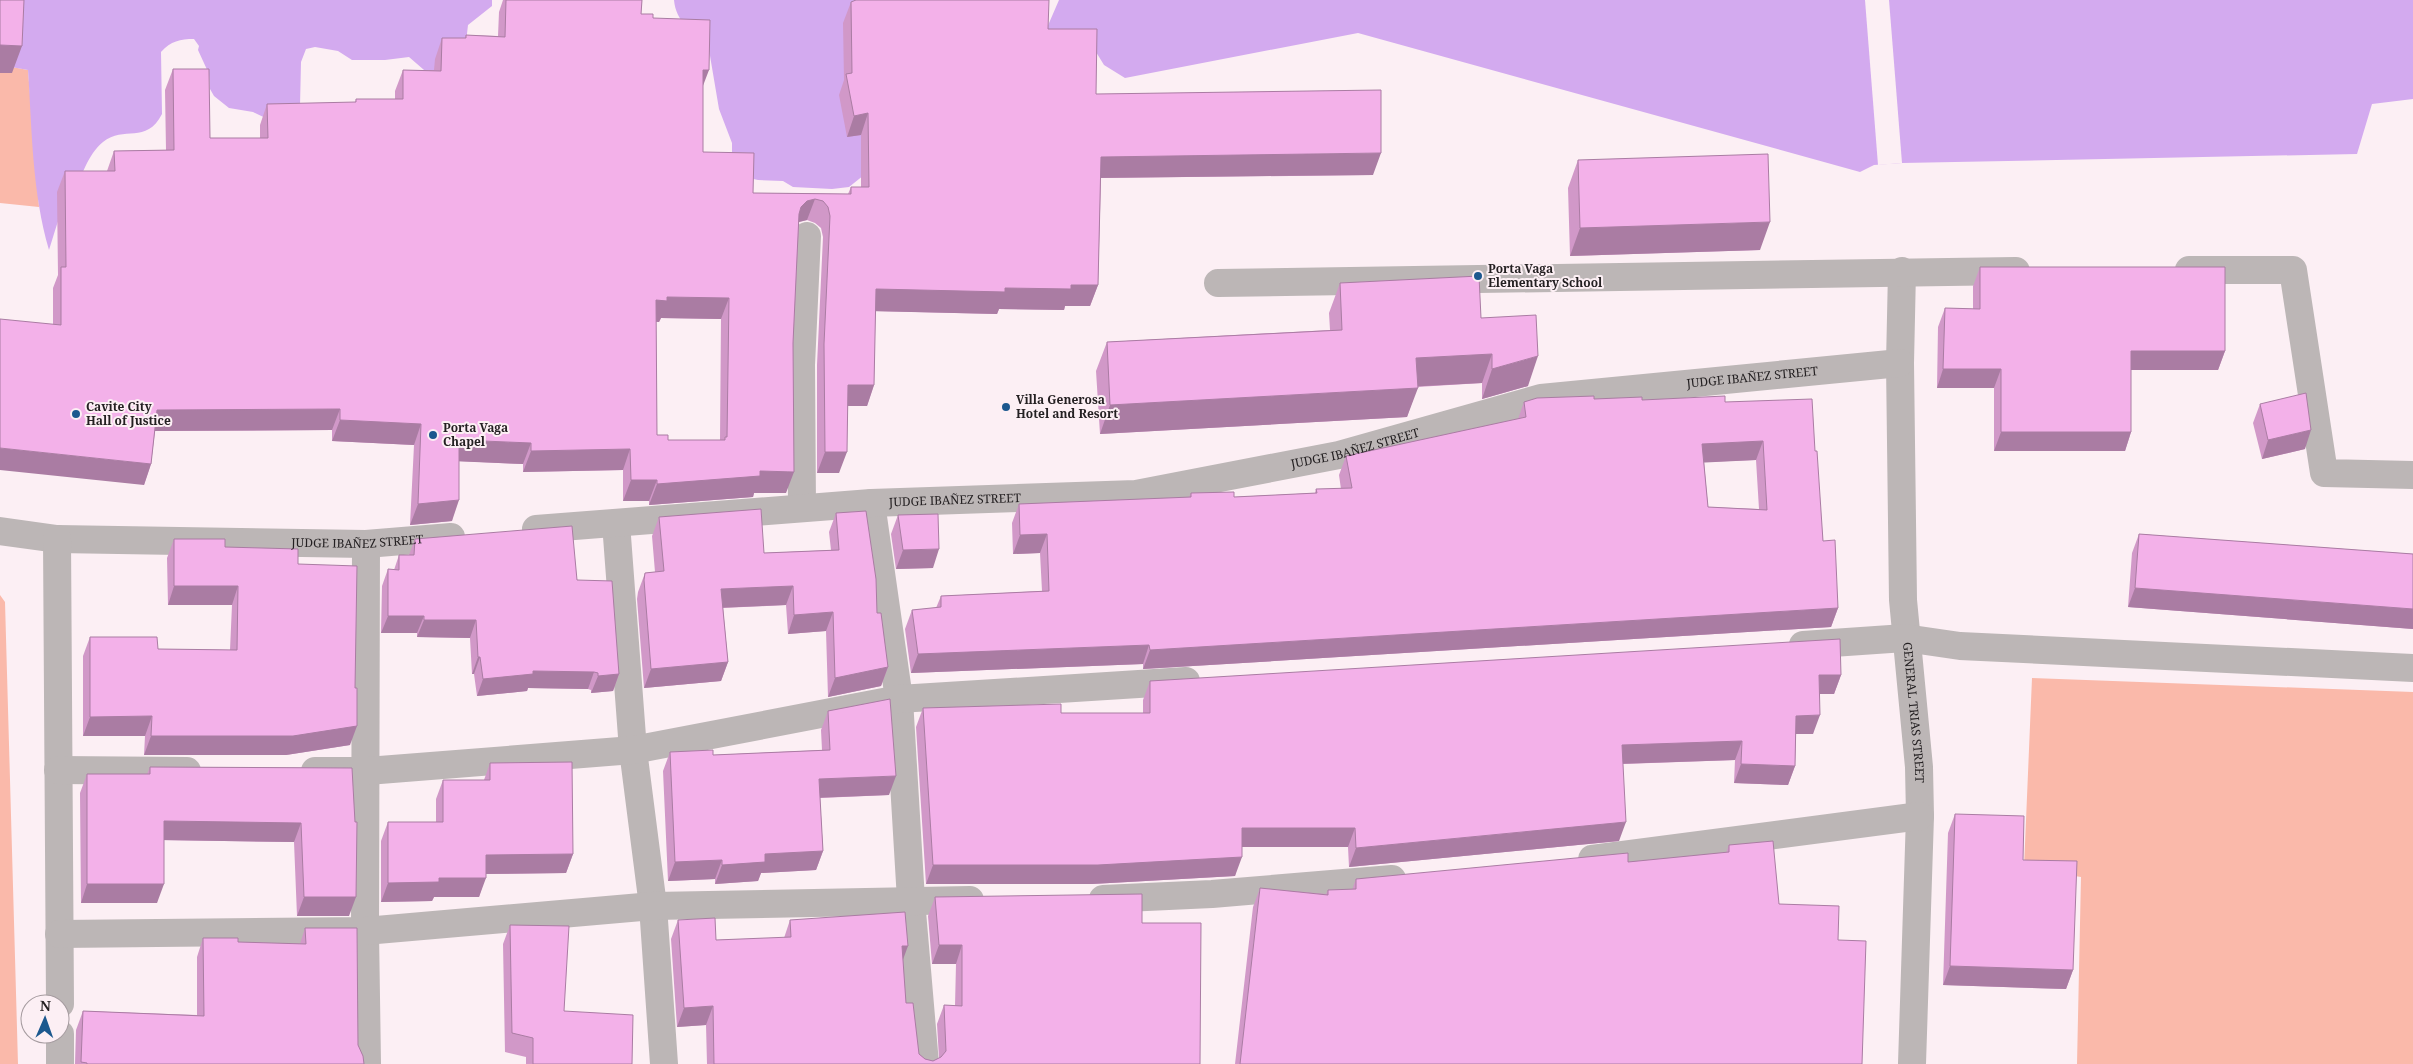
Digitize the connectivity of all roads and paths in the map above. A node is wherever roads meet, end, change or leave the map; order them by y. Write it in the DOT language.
graph roads {
  1 [pos="807,236"];
  2 [pos="2039,270"];
  3 [pos="2166,270"];
  4 [pos="1902,271"];
  5 [pos="1218,283"];
  6 [pos="1900,362"];
  7 [pos="2413,475"];
  8 [pos="871,503"];
  9 [pos="802,508"];
  10 [pos="616,523"];
  11 [pos="0,531"];
  12 [pos="508,532"];
  13 [pos="479,534"];
  14 [pos="57,539"];
  15 [pos="366,544"];
  16 [pos="1905,638"];
  17 [pos="1776,646"];
  18 [pos="2413,668"];
  19 [pos="1208,680"];
  20 [pos="899,699"];
  21 [pos="633,750"];
  22 [pos="58,770"];
  23 [pos="208,771"];
  24 [pos="288,771"];
  25 [pos="367,771"];
  26 [pos="1920,816"];
  27 [pos="1567,862"];
  28 [pos="1412,877"];
  29 [pos="911,900"];
  30 [pos="997,900"];
  31 [pos="1082,900"];
  32 [pos="653,906"];
  33 [pos="365,931"];
  34 [pos="59,934"];
  35 [pos="60,994"];
  36 [pos="60,1044"];
  37 [pos="60,1064"];
  38 [pos="367,1064"];
  39 [pos="664,1064"];
  40 [pos="925,1064"];
  41 [pos="1912,1064"];
  1 -- 9 [label="street"];
  2 -- 4 [label="street"];
  3 -- 7 [label="street"];
  4 -- 5 [label="street"];
  4 -- 6 [label="street, GENERAL TRIAS STREET"];
  6 -- 8 [label="street, JUDGE IBAÑEZ STREET"];
  6 -- 16 [label="street, GENERAL TRIAS STREET"];
  8 -- 9 [label="street, JUDGE IBAÑEZ STREET"];
  8 -- 20 [label="street"];
  9 -- 10 [label="street, JUDGE IBAÑEZ STREET"];
  10 -- 12 [label="street, JUDGE IBAÑEZ STREET"];
  10 -- 21 [label="street"];
  11 -- 14 [label="street, JUDGE IBAÑEZ STREET"];
  13 -- 15 [label="street, JUDGE IBAÑEZ STREET"];
  14 -- 15 [label="street, JUDGE IBAÑEZ STREET"];
  14 -- 22 [label="street"];
  15 -- 25 [label="street"];
  16 -- 17 [label="street"];
  16 -- 18 [label="street"];
  16 -- 26 [label="street, GENERAL TRIAS STREET"];
  19 -- 20 [label="street"];
  20 -- 21 [label="street"];
  20 -- 29 [label="street"];
  21 -- 25 [label="street"];
  21 -- 32 [label="street"];
  22 -- 23 [label="street"];
  22 -- 34 [label="street"];
  24 -- 25 [label="street"];
  25 -- 33 [label="street"];
  26 -- 27 [label="street"];
  26 -- 41 [label="street, GENERAL TRIAS STREET"];
  28 -- 31 [label="street"];
  29 -- 30 [label="street"];
  29 -- 32 [label="street"];
  29 -- 40 [label="street"];
  32 -- 33 [label="street"];
  32 -- 39 [label="street"];
  33 -- 34 [label="street"];
  33 -- 38 [label="street"];
  34 -- 35 [label="street"];
  36 -- 37 [label="street"];
}
